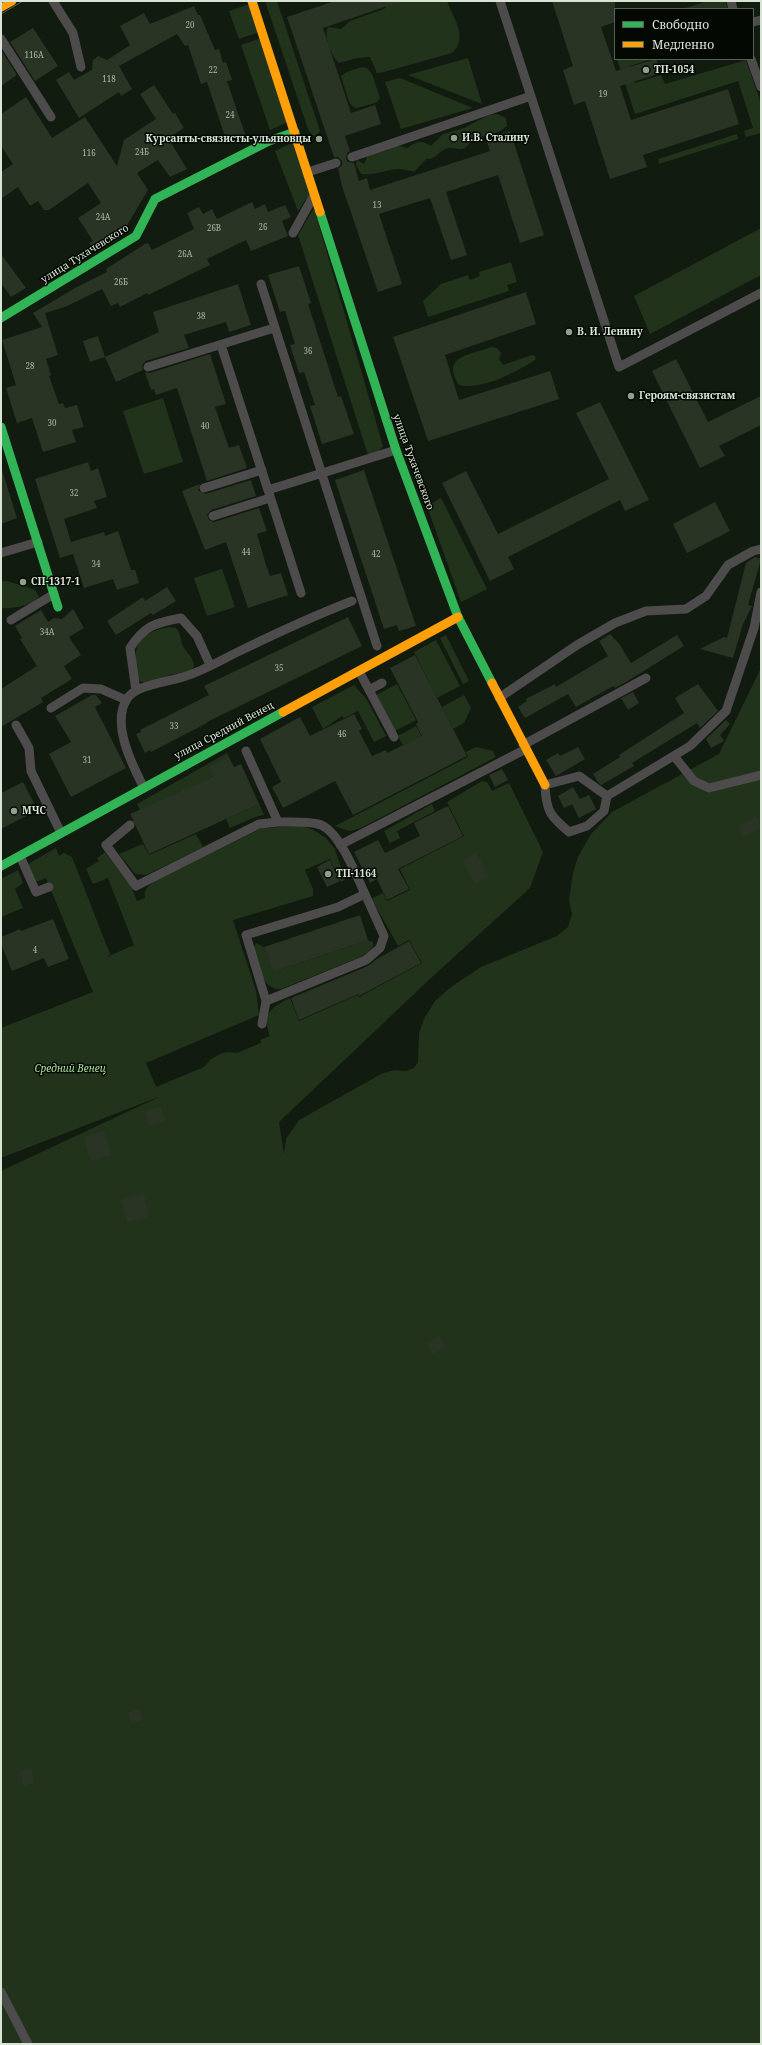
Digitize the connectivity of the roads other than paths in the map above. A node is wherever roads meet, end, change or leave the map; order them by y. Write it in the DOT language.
graph roads {
  1 [pos="12,1"];
  2 [pos="53,1"];
  3 [pos="252,1"];
  4 [pos="500,1"];
  5 [pos="1,7"];
  6 [pos="1,39"];
  7 [pos="751,60"];
  8 [pos="81,67"];
  9 [pos="761,88"];
  10 [pos="531,96"];
  11 [pos="51,117"];
  12 [pos="295,132"];
  13 [pos="352,157"];
  14 [pos="336,163"];
  15 [pos="308,172"];
  16 [pos="315,195"];
  17 [pos="293,233"];
  18 [pos="261,284"];
  19 [pos="761,293"];
  20 [pos="1,318"];
  21 [pos="274,328"];
  22 [pos="221,345"];
  23 [pos="148,367"];
  24 [pos="1,427"];
  25 [pos="396,450"];
  26 [pos="262,470"];
  27 [pos="321,473"];
  28 [pos="204,488"];
  29 [pos="269,494"];
  30 [pos="213,516"];
  31 [pos="38,542"];
  32 [pos="761,549"];
  33 [pos="1,553"];
  34 [pos="761,592"];
  35 [pos="301,593"];
  36 [pos="54,594"];
  37 [pos="352,601"];
  38 [pos="58,606"];
  39 [pos="458,617"];
  40 [pos="11,620"];
  41 [pos="377,646"];
  42 [pos="210,665"];
  43 [pos="359,671"];
  44 [pos="646,678"];
  45 [pos="382,683"];
  46 [pos="369,690"];
  47 [pos="136,691"];
  48 [pos="500,698"];
  49 [pos="126,700"];
  50 [pos="51,708"];
  51 [pos="16,725"];
  52 [pos="394,737"];
  53 [pos="525,747"];
  54 [pos="246,751"];
  55 [pos="674,756"];
  56 [pos="761,775"];
  57 [pos="545,786"];
  58 [pos="144,788"];
  59 [pos="607,796"];
  60 [pos="278,822"];
  61 [pos="130,825"];
  62 [pos="61,834"];
  63 [pos="340,845"];
  64 [pos="20,856"];
  65 [pos="1,866"];
  66 [pos="49,887"];
  67 [pos="365,894"];
  68 [pos="266,1001"];
  69 [pos="262,1024"];
  70 [pos="1,1992"];
  71 [pos="28,2044"];
  1 -- 5 [label="street"];
  2 -- 8 [label="lane"];
  3 -- 12 [label="street, улица Тухачевского"];
  4 -- 10 [label="lane"];
  6 -- 11 [label="lane"];
  7 -- 9 [label="lane"];
  10 -- 13 [label="lane"];
  10 -- 19 [label="lane"];
  12 -- 15 [label="street, улица Тухачевского"];
  12 -- 20 [label="street, улица Тухачевского"];
  14 -- 15 [label="lane"];
  15 -- 16 [label="street, улица Тухачевского"];
  16 -- 17 [label="lane"];
  16 -- 25 [label="street, улица Тухачевского"];
  18 -- 21 [label="lane"];
  21 -- 22 [label="lane"];
  21 -- 27 [label="lane"];
  22 -- 23 [label="lane"];
  22 -- 26 [label="lane"];
  24 -- 31 [label="street"];
  25 -- 27 [label="lane"];
  25 -- 39 [label="street, улица Тухачевского"];
  26 -- 28 [label="lane"];
  26 -- 29 [label="lane"];
  27 -- 29 [label="lane"];
  27 -- 41 [label="lane"];
  29 -- 30 [label="lane"];
  29 -- 35 [label="lane"];
  31 -- 33 [label="lane"];
  31 -- 36 [label="street"];
  32 -- 48 [label="lane"];
  34 -- 55 [label="lane"];
  36 -- 38 [label="street"];
  36 -- 40 [label="lane"];
  37 -- 42 [label="lane"];
  39 -- 43 [label="street, улица Средний Венец"];
  39 -- 48 [label="street, улица Тухачевского"];
  42 -- 47 [label="lane"];
  42 -- 47 [label="lane"];
  43 -- 46 [label="lane"];
  43 -- 58 [label="street, улица Средний Венец"];
  44 -- 53 [label="lane"];
  45 -- 46 [label="lane"];
  46 -- 52 [label="lane"];
  47 -- 49 [label="lane"];
  48 -- 53 [label="street, улица Тухачевского"];
  49 -- 50 [label="lane"];
  49 -- 58 [label="lane"];
  51 -- 62 [label="lane"];
  53 -- 57 [label="street, улица Тухачевского"];
  53 -- 63 [label="lane"];
  54 -- 60 [label="lane"];
  55 -- 56 [label="lane"];
  55 -- 59 [label="lane"];
  57 -- 59 [label="lane"];
  57 -- 59 [label="lane"];
  58 -- 62 [label="street, улица Средний Венец"];
  60 -- 61 [label="lane"];
  60 -- 63 [label="lane"];
  62 -- 64 [label="street, улица Средний Венец"];
  63 -- 67 [label="lane"];
  64 -- 65 [label="street, улица Средний Венец"];
  64 -- 66 [label="lane"];
  67 -- 68 [label="lane"];
  67 -- 68 [label="lane"];
  68 -- 69 [label="lane"];
  70 -- 71 [label="lane"];
}
